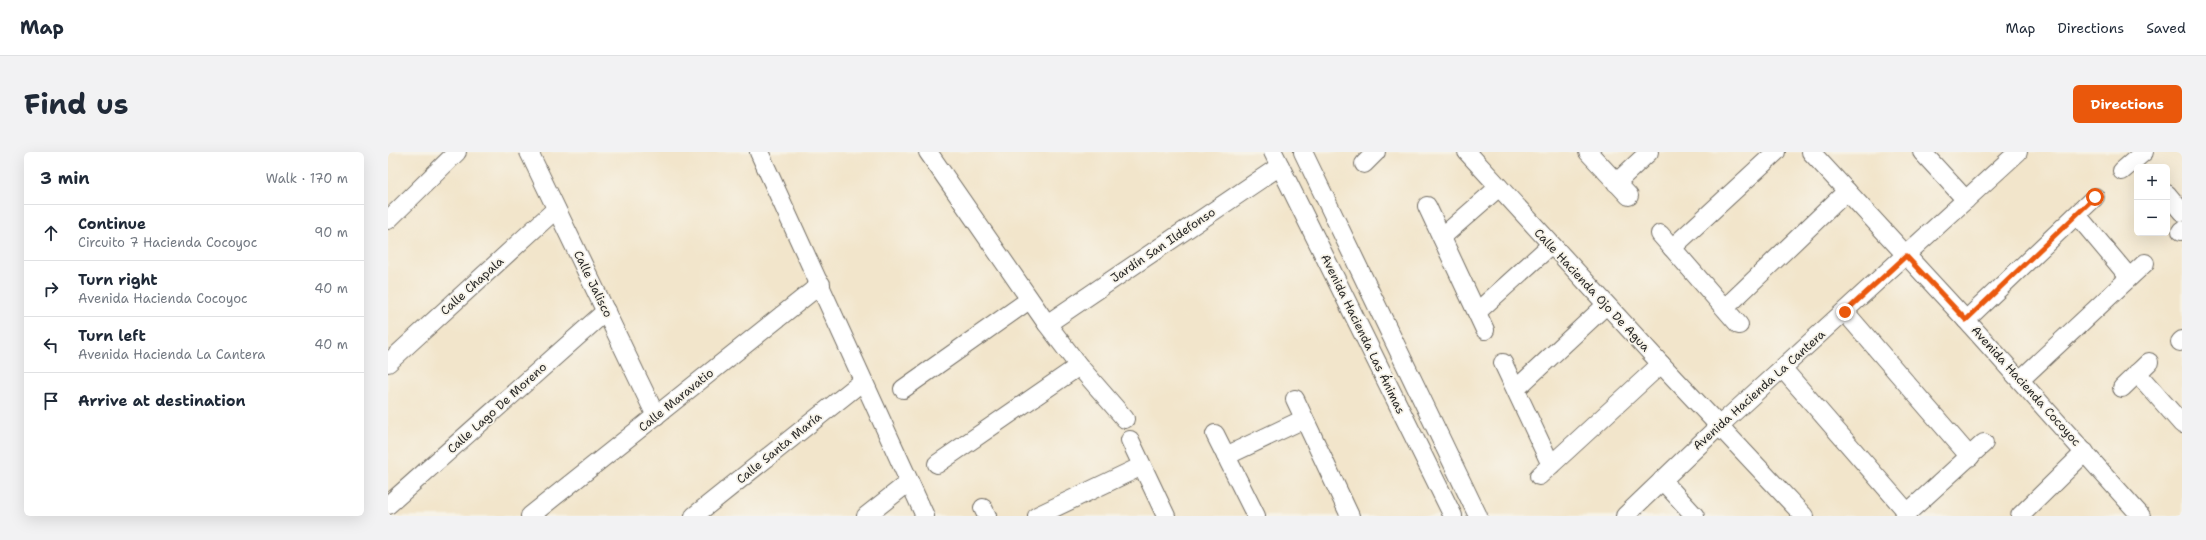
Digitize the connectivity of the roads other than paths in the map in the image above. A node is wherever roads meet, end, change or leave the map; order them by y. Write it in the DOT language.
graph roads {
  1 [pos="457,152"];
  2 [pos="529,152"];
  3 [pos="759,152"];
  4 [pos="928,152"];
  5 [pos="1303,152"];
  6 [pos="1467,152"];
  7 [pos="1588,152"];
  8 [pos="1649,152"];
  9 [pos="1776,152"];
  10 [pos="1811,152"];
  11 [pos="1922,152"];
  12 [pos="2018,152"];
  13 [pos="1277,159"];
  14 [pos="2141,159"];
  15 [pos="2122,171"];
  16 [pos="1616,183"];
  17 [pos="1499,187"];
  18 [pos="1847,191"];
  19 [pos="1629,196"];
  20 [pos="2095,197"];
  21 [pos="2170,198"];
  22 [pos="1966,200"];
  23 [pos="1427,206"];
  24 [pos="556,208"];
  25 [pos="2182,212"];
  26 [pos="2077,215"];
  27 [pos="388,220"];
  28 [pos="1660,234"];
  29 [pos="1442,237"];
  30 [pos="1551,245"];
  31 [pos="1672,248"];
  32 [pos="1906,256"];
  33 [pos="2145,263"];
  34 [pos="2129,277"];
  35 [pos="821,284"];
  36 [pos="1029,300"];
  37 [pos="1606,304"];
  38 [pos="1725,308"];
  39 [pos="606,311"];
  40 [pos="1477,312"];
  41 [pos="1845,312"];
  42 [pos="1966,320"];
  43 [pos="1047,324"];
  44 [pos="1739,325"];
  45 [pos="1485,330"];
  46 [pos="388,363"];
  47 [pos="1503,363"];
  48 [pos="1660,364"];
  49 [pos="1079,366"];
  50 [pos="1783,369"];
  51 [pos="2020,380"];
  52 [pos="863,381"];
  53 [pos="1516,388"];
  54 [pos="2122,388"];
  55 [pos="903,389"];
  56 [pos="1295,399"];
  57 [pos="656,416"];
  58 [pos="1304,418"];
  59 [pos="1125,419"];
  60 [pos="2182,424"];
  61 [pos="1720,425"];
  62 [pos="1215,434"];
  63 [pos="1130,440"];
  64 [pos="1984,443"];
  65 [pos="2085,452"];
  66 [pos="1226,456"];
  67 [pos="1970,457"];
  68 [pos="936,464"];
  69 [pos="1142,466"];
  70 [pos="1662,480"];
  71 [pos="909,482"];
  72 [pos="388,505"];
  73 [pos="1906,514"];
  74 [pos="530,516"];
  75 [pos="694,516"];
  76 [pos="866,516"];
  77 [pos="925,516"];
  78 [pos="1037,516"];
  79 [pos="1166,516"];
  80 [pos="1256,516"];
  81 [pos="1350,516"];
  82 [pos="1453,516"];
  83 [pos="1478,516"];
  84 [pos="1625,516"];
  85 [pos="1695,516"];
  86 [pos="1804,516"];
  87 [pos="2020,516"];
  88 [pos="2141,516"];
  1 -- 27 [label="street"];
  2 -- 24 [label="street, Calle Jalisco"];
  3 -- 35 [label="street"];
  4 -- 36 [label="street"];
  5 -- 83 [label="street, Avenida Hacienda Las Ánimas"];
  6 -- 17 [label="street, Calle Hacienda Ojo De Agua"];
  7 -- 16 [label="street"];
  8 -- 16 [label="street"];
  9 -- 31 [label="street"];
  10 -- 18 [label="street, Avenida Hacienda Cocoyoc"];
  11 -- 22 [label="street"];
  12 -- 22 [label="street, Avenida Hacienda La Cantera"];
  13 -- 43 [label="street, Jardín San Ildefonso"];
  13 -- 82 [label="street, Avenida Hacienda Las Ánimas"];
  14 -- 15 [label="street"];
  16 -- 19 [label="street"];
  17 -- 29 [label="street"];
  17 -- 30 [label="street, Calle Hacienda Ojo De Agua"];
  18 -- 32 [label="street, Avenida Hacienda Cocoyoc"];
  18 -- 38 [label="street"];
  20 -- 26 [label="street"];
  21 -- 25 [label="street"];
  22 -- 32 [label="street, Avenida Hacienda La Cantera"];
  23 -- 29 [label="street"];
  24 -- 39 [label="street, Calle Jalisco"];
  24 -- 46 [label="street, Calle Chapala"];
  26 -- 34 [label="street"];
  26 -- 42 [label="street"];
  28 -- 31 [label="street"];
  29 -- 40 [label="street"];
  30 -- 37 [label="street, Calle Hacienda Ojo De Agua"];
  30 -- 40 [label="street"];
  31 -- 38 [label="street"];
  32 -- 41 [label="street, Avenida Hacienda La Cantera"];
  32 -- 42 [label="street, Avenida Hacienda Cocoyoc"];
  33 -- 34 [label="street"];
  34 -- 51 [label="street"];
  35 -- 52 [label="street"];
  35 -- 57 [label="street, Calle Maravatio"];
  36 -- 43 [label="street"];
  36 -- 55 [label="street"];
  37 -- 48 [label="street, Calle Hacienda Ojo De Agua"];
  37 -- 53 [label="street"];
  38 -- 44 [label="street"];
  39 -- 57 [label="street, Calle Jalisco"];
  39 -- 72 [label="street, Calle Lago De Moreno"];
  40 -- 45 [label="street"];
  41 -- 50 [label="street, Avenida Hacienda La Cantera"];
  41 -- 67 [label="street"];
  42 -- 51 [label="street, Avenida Hacienda Cocoyoc"];
  43 -- 49 [label="street"];
  47 -- 53 [label="street"];
  48 -- 53 [label="street"];
  48 -- 61 [label="street, Calle Hacienda Ojo De Agua"];
  49 -- 59 [label="street"];
  49 -- 68 [label="street"];
  50 -- 61 [label="street, Avenida Hacienda La Cantera"];
  50 -- 73 [label="street"];
  51 -- 65 [label="street, Avenida Hacienda Cocoyoc"];
  52 -- 71 [label="street"];
  52 -- 75 [label="street, Calle Santa María"];
  54 -- 60 [label="street"];
  56 -- 58 [label="street"];
  57 -- 74 [label="street, Calle Maravatio"];
  58 -- 66 [label="street"];
  58 -- 81 [label="street"];
  61 -- 70 [label="street, Avenida Hacienda La Cantera"];
  61 -- 86 [label="street, Calle Hacienda Ojo De Agua"];
  62 -- 66 [label="street"];
  63 -- 69 [label="street"];
  64 -- 67 [label="street"];
  65 -- 87 [label="street"];
  65 -- 88 [label="street, Avenida Hacienda Cocoyoc"];
  66 -- 80 [label="street"];
  67 -- 73 [label="street"];
  69 -- 78 [label="street"];
  69 -- 79 [label="street"];
  70 -- 84 [label="street, Avenida Hacienda La Cantera"];
  70 -- 85 [label="street"];
  71 -- 76 [label="street"];
  71 -- 77 [label="street"];
}
